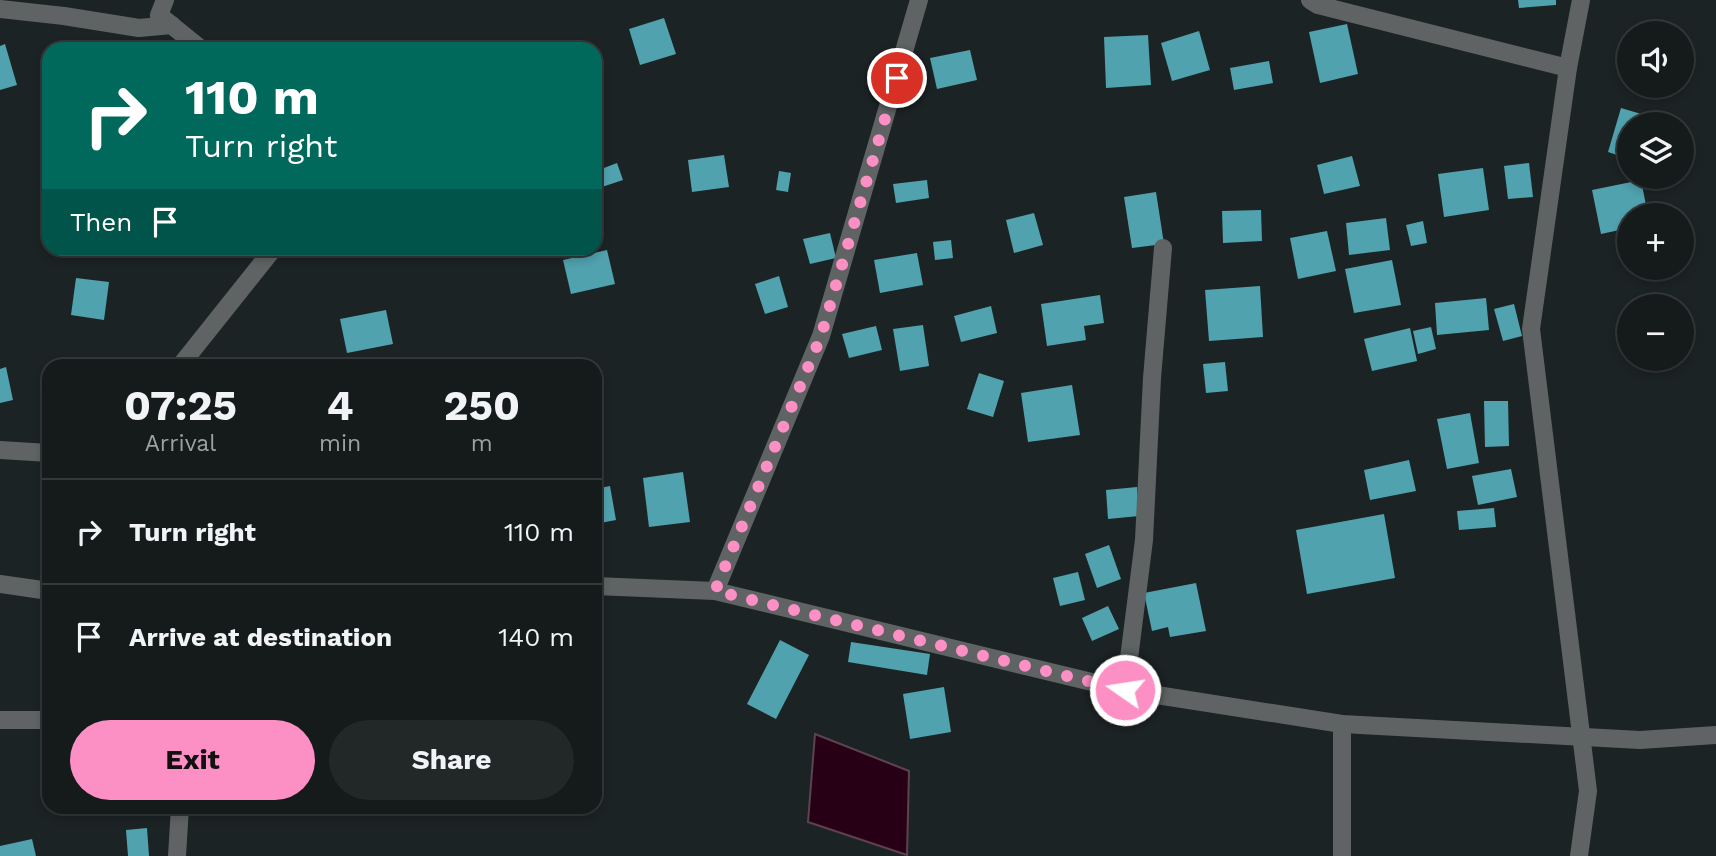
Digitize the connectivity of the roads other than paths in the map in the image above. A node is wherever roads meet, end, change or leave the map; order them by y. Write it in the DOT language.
graph roads {
  1 [pos="165,0"];
  2 [pos="919,0"];
  3 [pos="1310,0"];
  4 [pos="1581,0"];
  5 [pos="0,9"];
  6 [pos="172,25"];
  7 [pos="193,42"];
  8 [pos="1568,68"];
  9 [pos="1163,248"];
  10 [pos="268,256"];
  11 [pos="186,359"];
  12 [pos="0,450"];
  13 [pos="42,453"];
  14 [pos="0,584"];
  15 [pos="602,586"];
  16 [pos="42,590"];
  17 [pos="715,591"];
  18 [pos="1125,690"];
  19 [pos="0,720"];
  20 [pos="42,720"];
  21 [pos="1342,724"];
  22 [pos="1716,736"];
  23 [pos="1581,737"];
  24 [pos="180,814"];
  25 [pos="177,856"];
  26 [pos="1342,856"];
  27 [pos="1578,856"];
  1 -- 6 [label="street"];
  2 -- 17 [label="street"];
  3 -- 8 [label="street"];
  4 -- 8 [label="street"];
  5 -- 6 [label="street"];
  6 -- 7 [label="street"];
  8 -- 23 [label="street"];
  9 -- 18 [label="street"];
  10 -- 11 [label="street"];
  12 -- 13 [label="street"];
  14 -- 16 [label="street"];
  15 -- 17 [label="street"];
  17 -- 18 [label="street"];
  18 -- 21 [label="street"];
  19 -- 20 [label="street"];
  21 -- 23 [label="street"];
  21 -- 26 [label="street"];
  22 -- 23 [label="street"];
  23 -- 27 [label="street"];
  24 -- 25 [label="street"];
}
